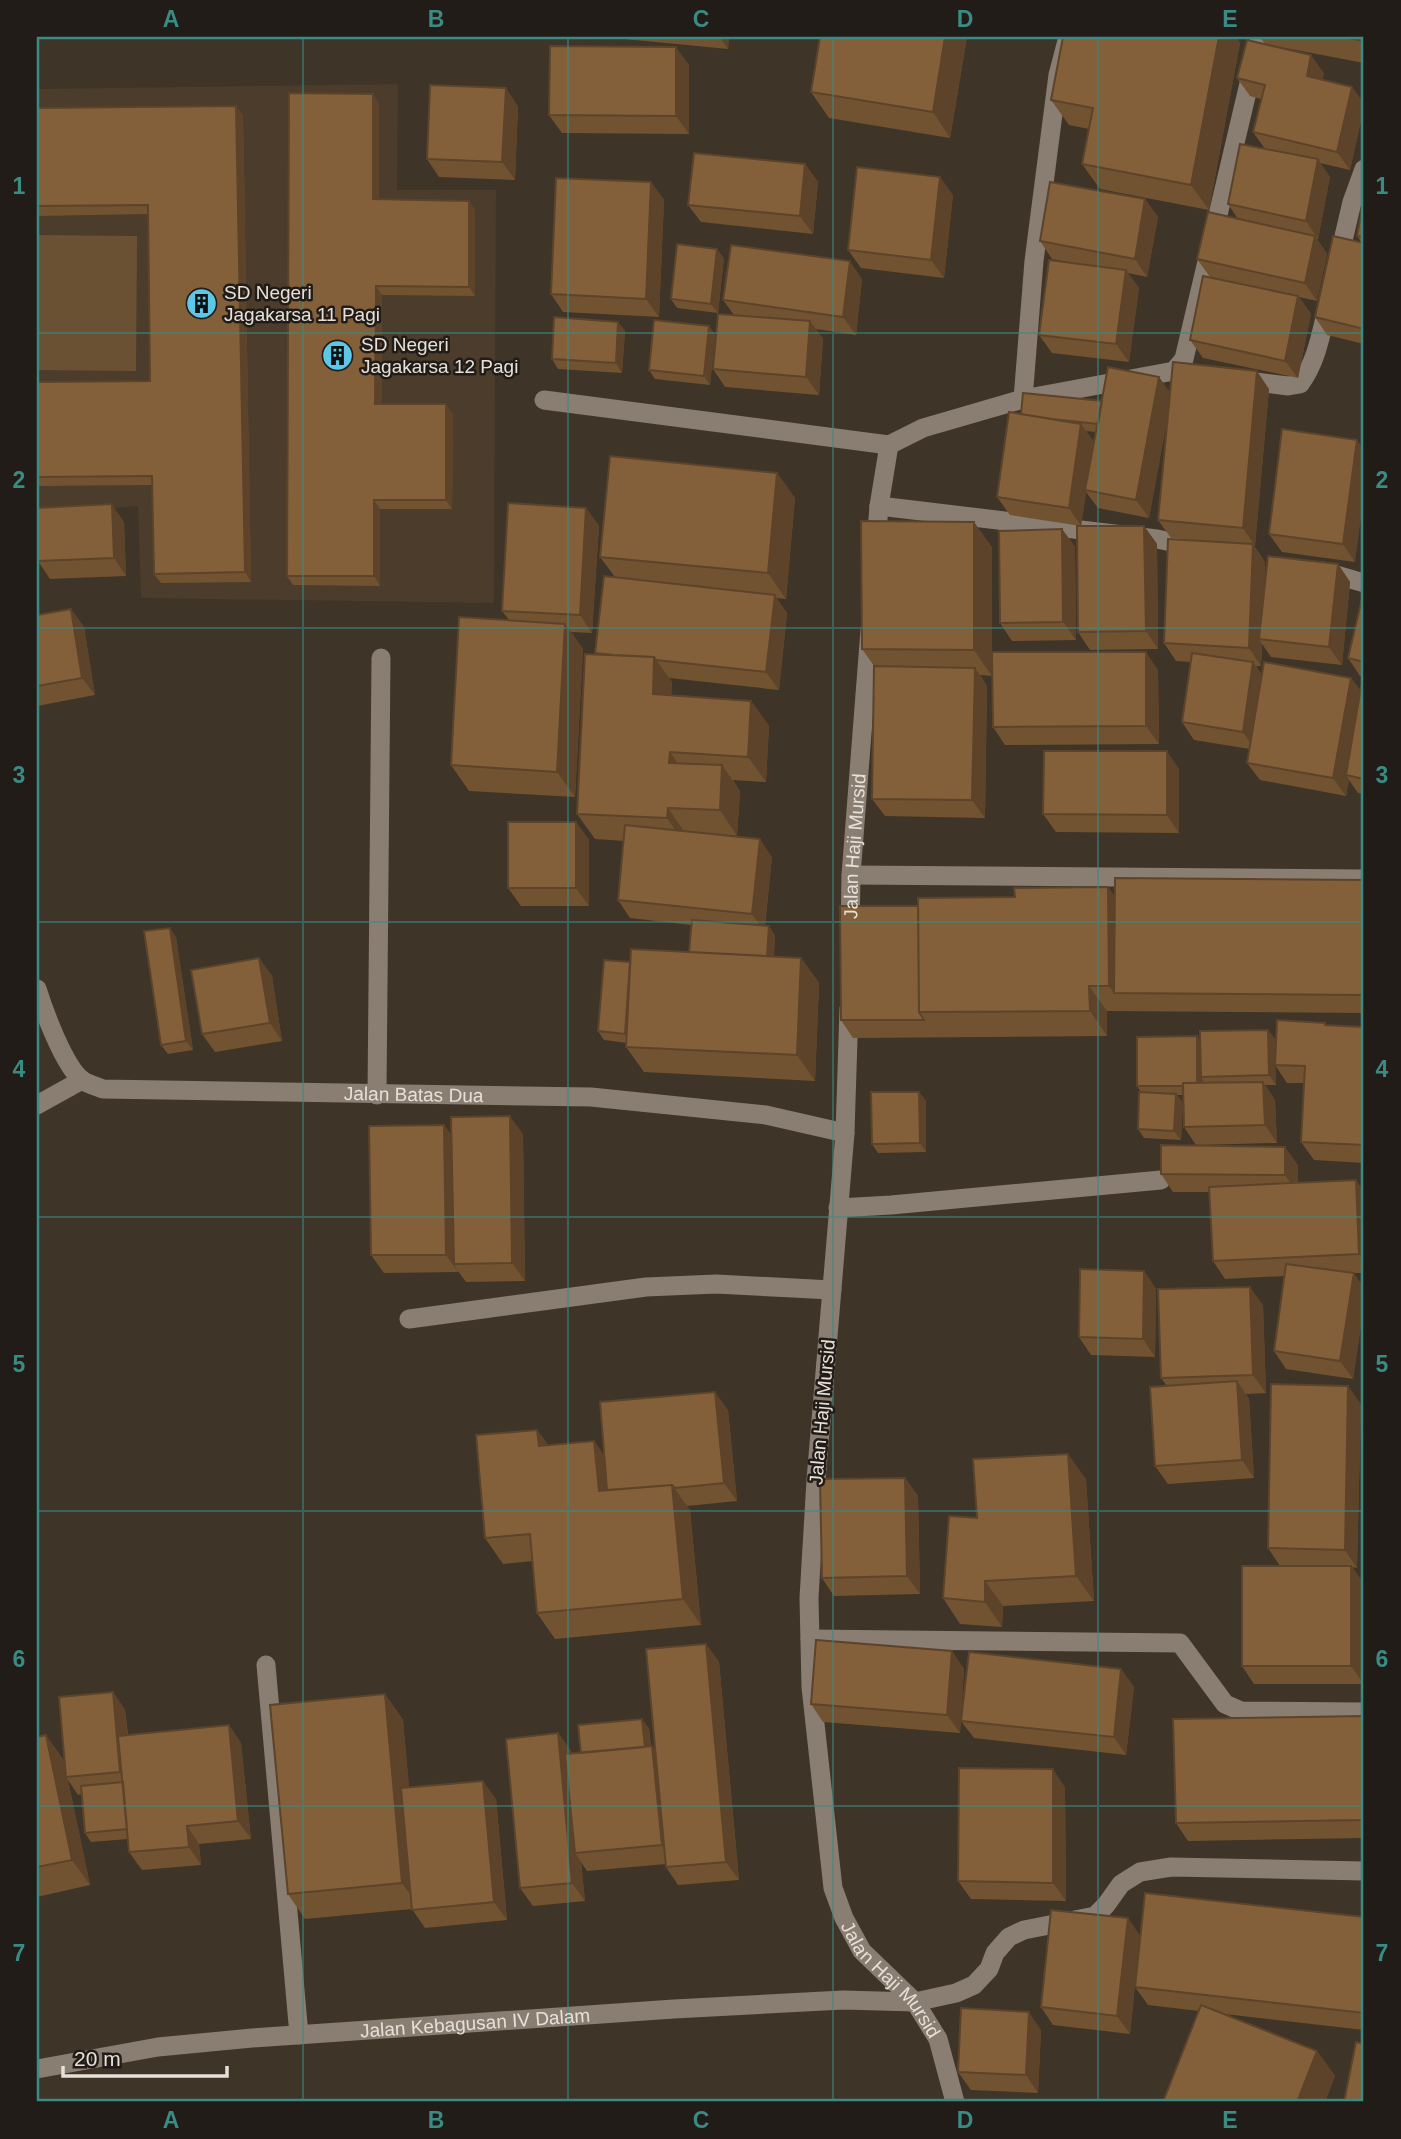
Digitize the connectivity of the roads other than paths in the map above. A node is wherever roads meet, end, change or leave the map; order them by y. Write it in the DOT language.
graph roads {
  1 [pos="1068,37"];
  2 [pos="1260,37"];
  3 [pos="1364,169"];
  4 [pos="1174,371"];
  5 [pos="1199,374"];
  6 [pos="1224,378"];
  7 [pos="1023,399"];
  8 [pos="544,400"];
  9 [pos="888,445"];
  10 [pos="879,506"];
  11 [pos="1208,550"];
  12 [pos="875,561"];
  13 [pos="1303,564"];
  14 [pos="1364,583"];
  15 [pos="871,615"];
  16 [pos="381,657"];
  17 [pos="851,875"];
  18 [pos="1364,879"];
  19 [pos="850,944"];
  20 [pos="849,986"];
  21 [pos="37,989"];
  22 [pos="82,1080"];
  23 [pos="377,1095"];
  24 [pos="37,1105"];
  25 [pos="845,1133"];
  26 [pos="1161,1180"];
  27 [pos="838,1208"];
  28 [pos="832,1290"];
  29 [pos="409,1319"];
  30 [pos="810,1639"];
  31 [pos="267,1665"];
  32 [pos="1364,1712"];
  33 [pos="1364,1871"];
  34 [pos="915,2002"];
  35 [pos="299,2035"];
  36 [pos="37,2069"];
  37 [pos="955,2102"];
  1 -- 7 [label="street"];
  2 -- 4 [label="street"];
  3 -- 6 [label="street"];
  4 -- 5 [label="street"];
  4 -- 7 [label="street"];
  7 -- 9 [label="street"];
  8 -- 9 [label="street"];
  9 -- 10 [label="street"];
  10 -- 11 [label="street"];
  10 -- 12 [label="street"];
  13 -- 14 [label="street"];
  15 -- 17 [label="street, Jalan Haji Mursid"];
  16 -- 23 [label="street"];
  17 -- 18 [label="street"];
  17 -- 19 [label="street, Jalan Haji Mursid"];
  20 -- 25 [label="street, Jalan Haji Mursid"];
  21 -- 22 [label="street"];
  22 -- 23 [label="street, Jalan Batas Dua"];
  22 -- 24 [label="street"];
  23 -- 25 [label="street, Jalan Batas Dua"];
  25 -- 27 [label="street, Jalan Haji Mursid"];
  26 -- 27 [label="street"];
  27 -- 28 [label="street, Jalan Haji Mursid"];
  28 -- 29 [label="street"];
  28 -- 30 [label="street, Jalan Haji Mursid"];
  30 -- 32 [label="street"];
  30 -- 34 [label="street, Jalan Haji Mursid"];
  31 -- 35 [label="street"];
  33 -- 34 [label="street, Jalan Kebagusan IV Dalam"];
  34 -- 35 [label="street, Jalan Kebagusan IV Dalam"];
  34 -- 37 [label="street, Jalan Haji Mursid"];
  35 -- 36 [label="street, Jalan Kebagusan IV Dalam"];
}
